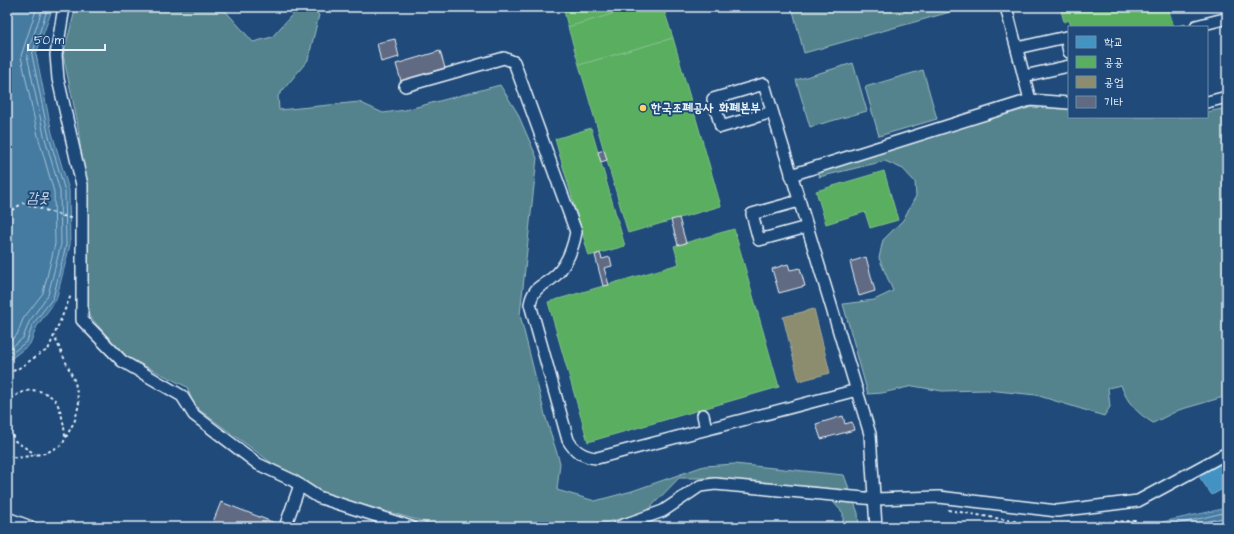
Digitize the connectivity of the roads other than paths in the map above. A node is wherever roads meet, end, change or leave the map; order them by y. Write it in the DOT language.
graph roads {
  1 [pos="64,7"];
  2 [pos="1006,7"];
  3 [pos="1227,20"];
  4 [pos="1196,26"];
  5 [pos="1068,47"];
  6 [pos="1017,48"];
  7 [pos="1068,66"];
  8 [pos="1024,76"];
  9 [pos="405,86"];
  10 [pos="1227,97"];
  11 [pos="1030,100"];
  12 [pos="1208,102"];
  13 [pos="1068,103"];
  14 [pos="772,112"];
  15 [pos="791,175"];
  16 [pos="799,201"];
  17 [pos="807,227"];
  18 [pos="857,390"];
  19 [pos="703,415"];
  20 [pos="706,429"];
  21 [pos="1227,453"];
  22 [pos="300,485"];
  23 [pos="875,499"];
  24 [pos="7,518"];
  25 [pos="31,527"];
  26 [pos="285,527"];
  27 [pos="411,527"];
  28 [pos="618,527"];
  29 [pos="876,527"];
  1 -- 22 [label="street"];
  2 -- 6 [label="street"];
  3 -- 4 [label="street"];
  5 -- 6 [label="street"];
  6 -- 8 [label="street"];
  7 -- 8 [label="street"];
  8 -- 11 [label="street"];
  9 -- 20 [label="street"];
  10 -- 12 [label="street"];
  11 -- 13 [label="street"];
  11 -- 15 [label="street"];
  14 -- 14 [label="street"];
  14 -- 15 [label="street"];
  15 -- 16 [label="street"];
  16 -- 17 [label="street"];
  16 -- 17 [label="street"];
  17 -- 18 [label="street"];
  18 -- 20 [label="street"];
  18 -- 23 [label="street"];
  19 -- 20 [label="street"];
  21 -- 23 [label="street"];
  22 -- 26 [label="street"];
  22 -- 27 [label="street"];
  23 -- 28 [label="street"];
  23 -- 29 [label="street"];
  24 -- 25 [label="street"];
}
